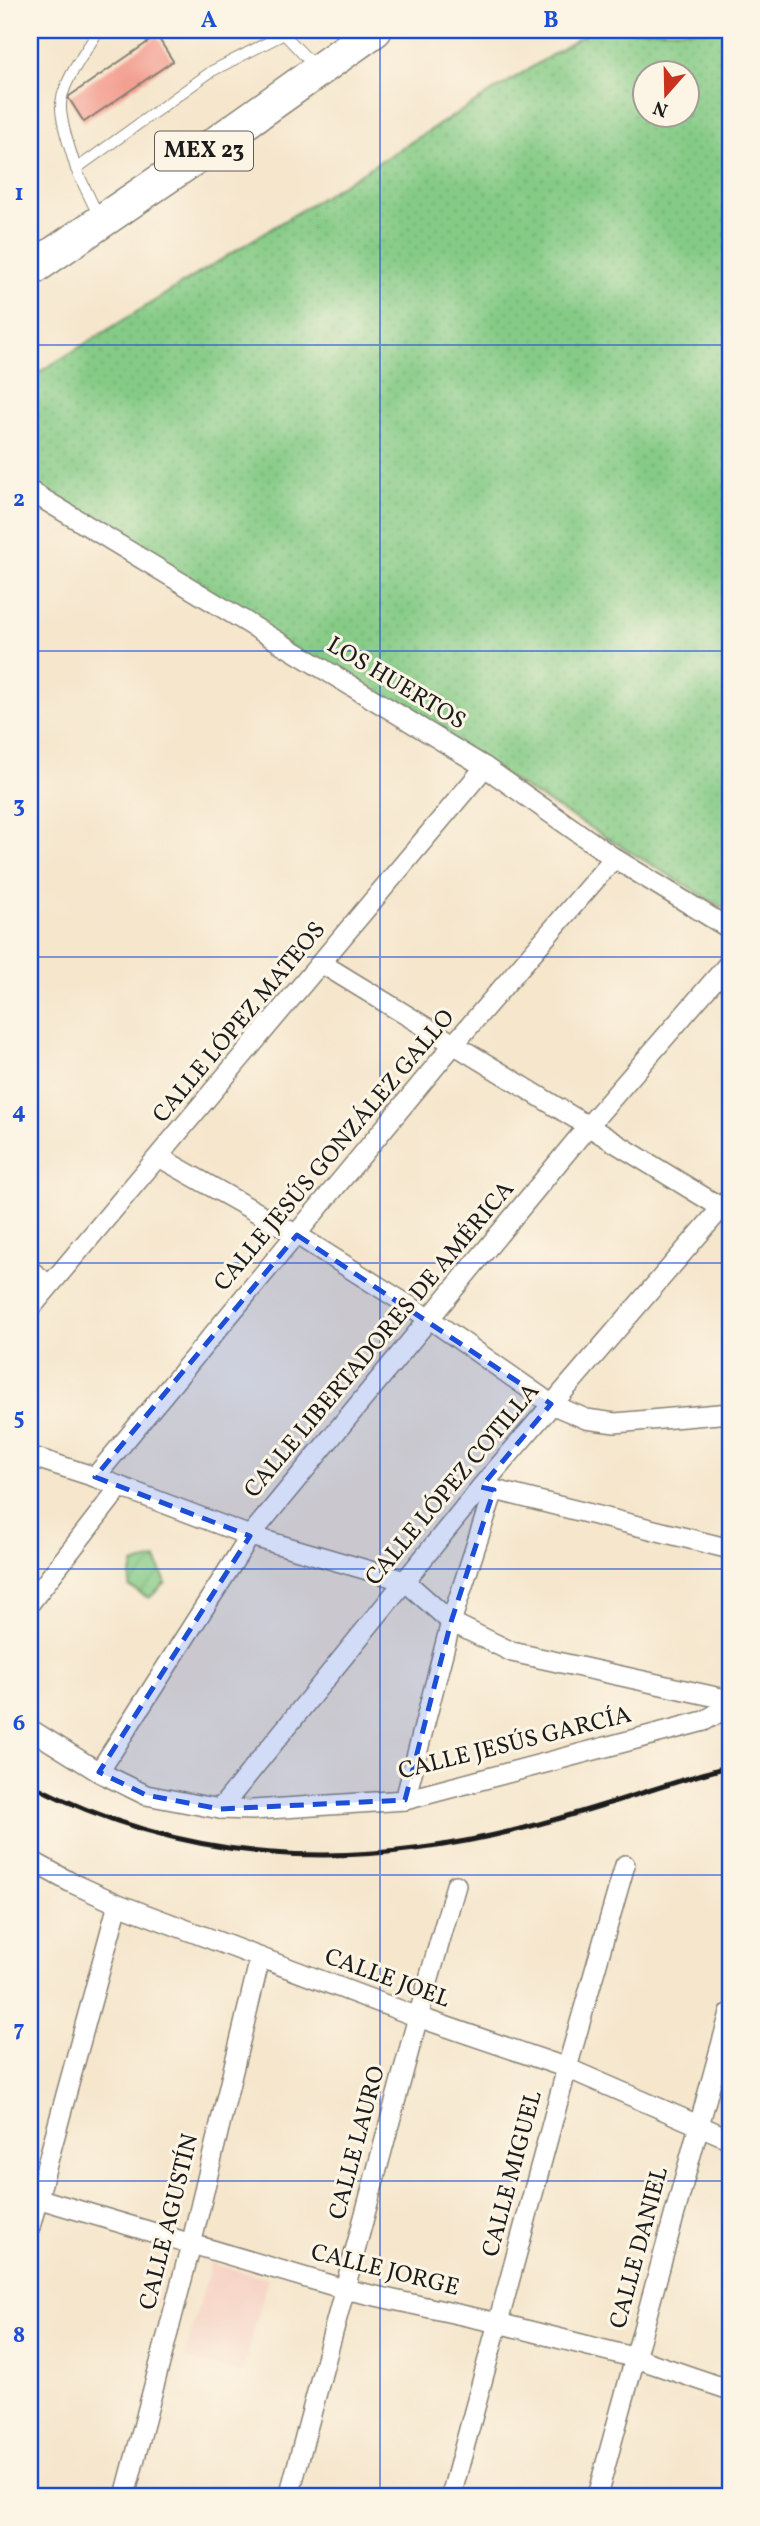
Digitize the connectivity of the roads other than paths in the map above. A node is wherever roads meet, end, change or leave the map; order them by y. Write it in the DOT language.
graph roads {
  1 [pos="99,30"];
  2 [pos="375,30"];
  3 [pos="281,32"];
  4 [pos="319,71"];
  5 [pos="76,169"];
  6 [pos="100,220"];
  7 [pos="30,270"];
  8 [pos="30,491"];
  9 [pos="485,767"];
  10 [pos="614,858"];
  11 [pos="730,929"];
  12 [pos="730,962"];
  13 [pos="321,963"];
  14 [pos="454,1044"];
  15 [pos="589,1125"];
  16 [pos="159,1157"];
  17 [pos="727,1206"];
  18 [pos="297,1236"];
  19 [pos="30,1270"];
  20 [pos="49,1285"];
  21 [pos="30,1309"];
  22 [pos="430,1320"];
  23 [pos="551,1404"];
  24 [pos="730,1413"];
  25 [pos="30,1456"];
  26 [pos="95,1477"];
  27 [pos="120,1487"];
  28 [pos="488,1488"];
  29 [pos="250,1536"];
  30 [pos="730,1549"];
  31 [pos="405,1581"];
  32 [pos="30,1603"];
  33 [pos="451,1622"];
  34 [pos="729,1700"];
  35 [pos="30,1729"];
  36 [pos="99,1772"];
  37 [pos="405,1800"];
  38 [pos="220,1809"];
  39 [pos="30,1860"];
  40 [pos="625,1865"];
  41 [pos="456,1885"];
  42 [pos="118,1904"];
  43 [pos="260,1958"];
  44 [pos="730,2013"];
  45 [pos="418,2017"];
  46 [pos="567,2068"];
  47 [pos="698,2126"];
  48 [pos="730,2139"];
  49 [pos="33,2197"];
  50 [pos="30,2227"];
  51 [pos="191,2245"];
  52 [pos="344,2289"];
  53 [pos="498,2323"];
  54 [pos="636,2358"];
  55 [pos="730,2390"];
  56 [pos="125,2496"];
  57 [pos="289,2496"];
  58 [pos="451,2496"];
  59 [pos="597,2496"];
  1 -- 5 [label="lane"];
  2 -- 4 [label="highway, MEX 23"];
  3 -- 4 [label="lane"];
  3 -- 5 [label="lane"];
  4 -- 6 [label="highway, MEX 23"];
  5 -- 6 [label="lane"];
  6 -- 7 [label="highway, MEX 23"];
  8 -- 9 [label="street, LOS HUERTOS"];
  9 -- 10 [label="street, LOS HUERTOS"];
  9 -- 13 [label="street, CALLE LÓPEZ MATEOS"];
  10 -- 11 [label="street, LOS HUERTOS"];
  10 -- 14 [label="street, CALLE JESÚS GONZÁLEZ GALLO"];
  12 -- 15 [label="street, CALLE LIBERTADORES DE AMÉRICA"];
  13 -- 14 [label="street"];
  13 -- 16 [label="street, CALLE LÓPEZ MATEOS"];
  14 -- 15 [label="street"];
  14 -- 18 [label="street, CALLE JESÚS GONZÁLEZ GALLO"];
  15 -- 17 [label="street"];
  15 -- 22 [label="street, CALLE LIBERTADORES DE AMÉRICA"];
  16 -- 18 [label="street"];
  16 -- 20 [label="street, CALLE LÓPEZ MATEOS"];
  17 -- 23 [label="street, CALLE LÓPEZ COTILLA"];
  18 -- 22 [label="street"];
  18 -- 26 [label="street, CALLE JESÚS GONZÁLEZ GALLO"];
  19 -- 20 [label="street"];
  20 -- 21 [label="street, CALLE LÓPEZ MATEOS"];
  22 -- 23 [label="street"];
  22 -- 29 [label="street, CALLE LIBERTADORES DE AMÉRICA"];
  23 -- 24 [label="street"];
  23 -- 28 [label="street, CALLE LÓPEZ COTILLA"];
  25 -- 26 [label="street"];
  26 -- 27 [label="street"];
  27 -- 29 [label="street"];
  27 -- 32 [label="street"];
  28 -- 30 [label="street"];
  28 -- 31 [label="street, CALLE LÓPEZ COTILLA"];
  28 -- 33 [label="street"];
  29 -- 31 [label="street"];
  29 -- 36 [label="street, CALLE LIBERTADORES DE AMÉRICA"];
  31 -- 33 [label="street"];
  31 -- 38 [label="street, CALLE LÓPEZ COTILLA"];
  33 -- 34 [label="street"];
  33 -- 37 [label="street"];
  34 -- 37 [label="street, CALLE JESÚS GARCÍA"];
  35 -- 36 [label="street, CALLE JESÚS GARCÍA"];
  36 -- 38 [label="street, CALLE JESÚS GARCÍA"];
  37 -- 38 [label="street, CALLE JESÚS GARCÍA"];
  39 -- 42 [label="street, CALLE JOEL"];
  40 -- 46 [label="street, CALLE MIGUEL"];
  41 -- 45 [label="street, CALLE LAURO"];
  42 -- 43 [label="street, CALLE JOEL"];
  42 -- 49 [label="street"];
  43 -- 45 [label="street, CALLE JOEL"];
  43 -- 51 [label="street, CALLE AGUSTÍN"];
  44 -- 47 [label="street, CALLE DANIEL"];
  45 -- 46 [label="street, CALLE JOEL"];
  45 -- 52 [label="street, CALLE LAURO"];
  46 -- 47 [label="street, CALLE JOEL"];
  46 -- 53 [label="street, CALLE MIGUEL"];
  47 -- 48 [label="street, CALLE JOEL"];
  47 -- 54 [label="street, CALLE DANIEL"];
  49 -- 50 [label="street"];
  49 -- 51 [label="street, CALLE JORGE"];
  51 -- 52 [label="street, CALLE JORGE"];
  51 -- 56 [label="street, CALLE AGUSTÍN"];
  52 -- 53 [label="street, CALLE JORGE"];
  52 -- 57 [label="street, CALLE LAURO"];
  53 -- 54 [label="street, CALLE JORGE"];
  53 -- 58 [label="street, CALLE MIGUEL"];
  54 -- 55 [label="street, CALLE JORGE"];
  54 -- 59 [label="street, CALLE DANIEL"];
}
